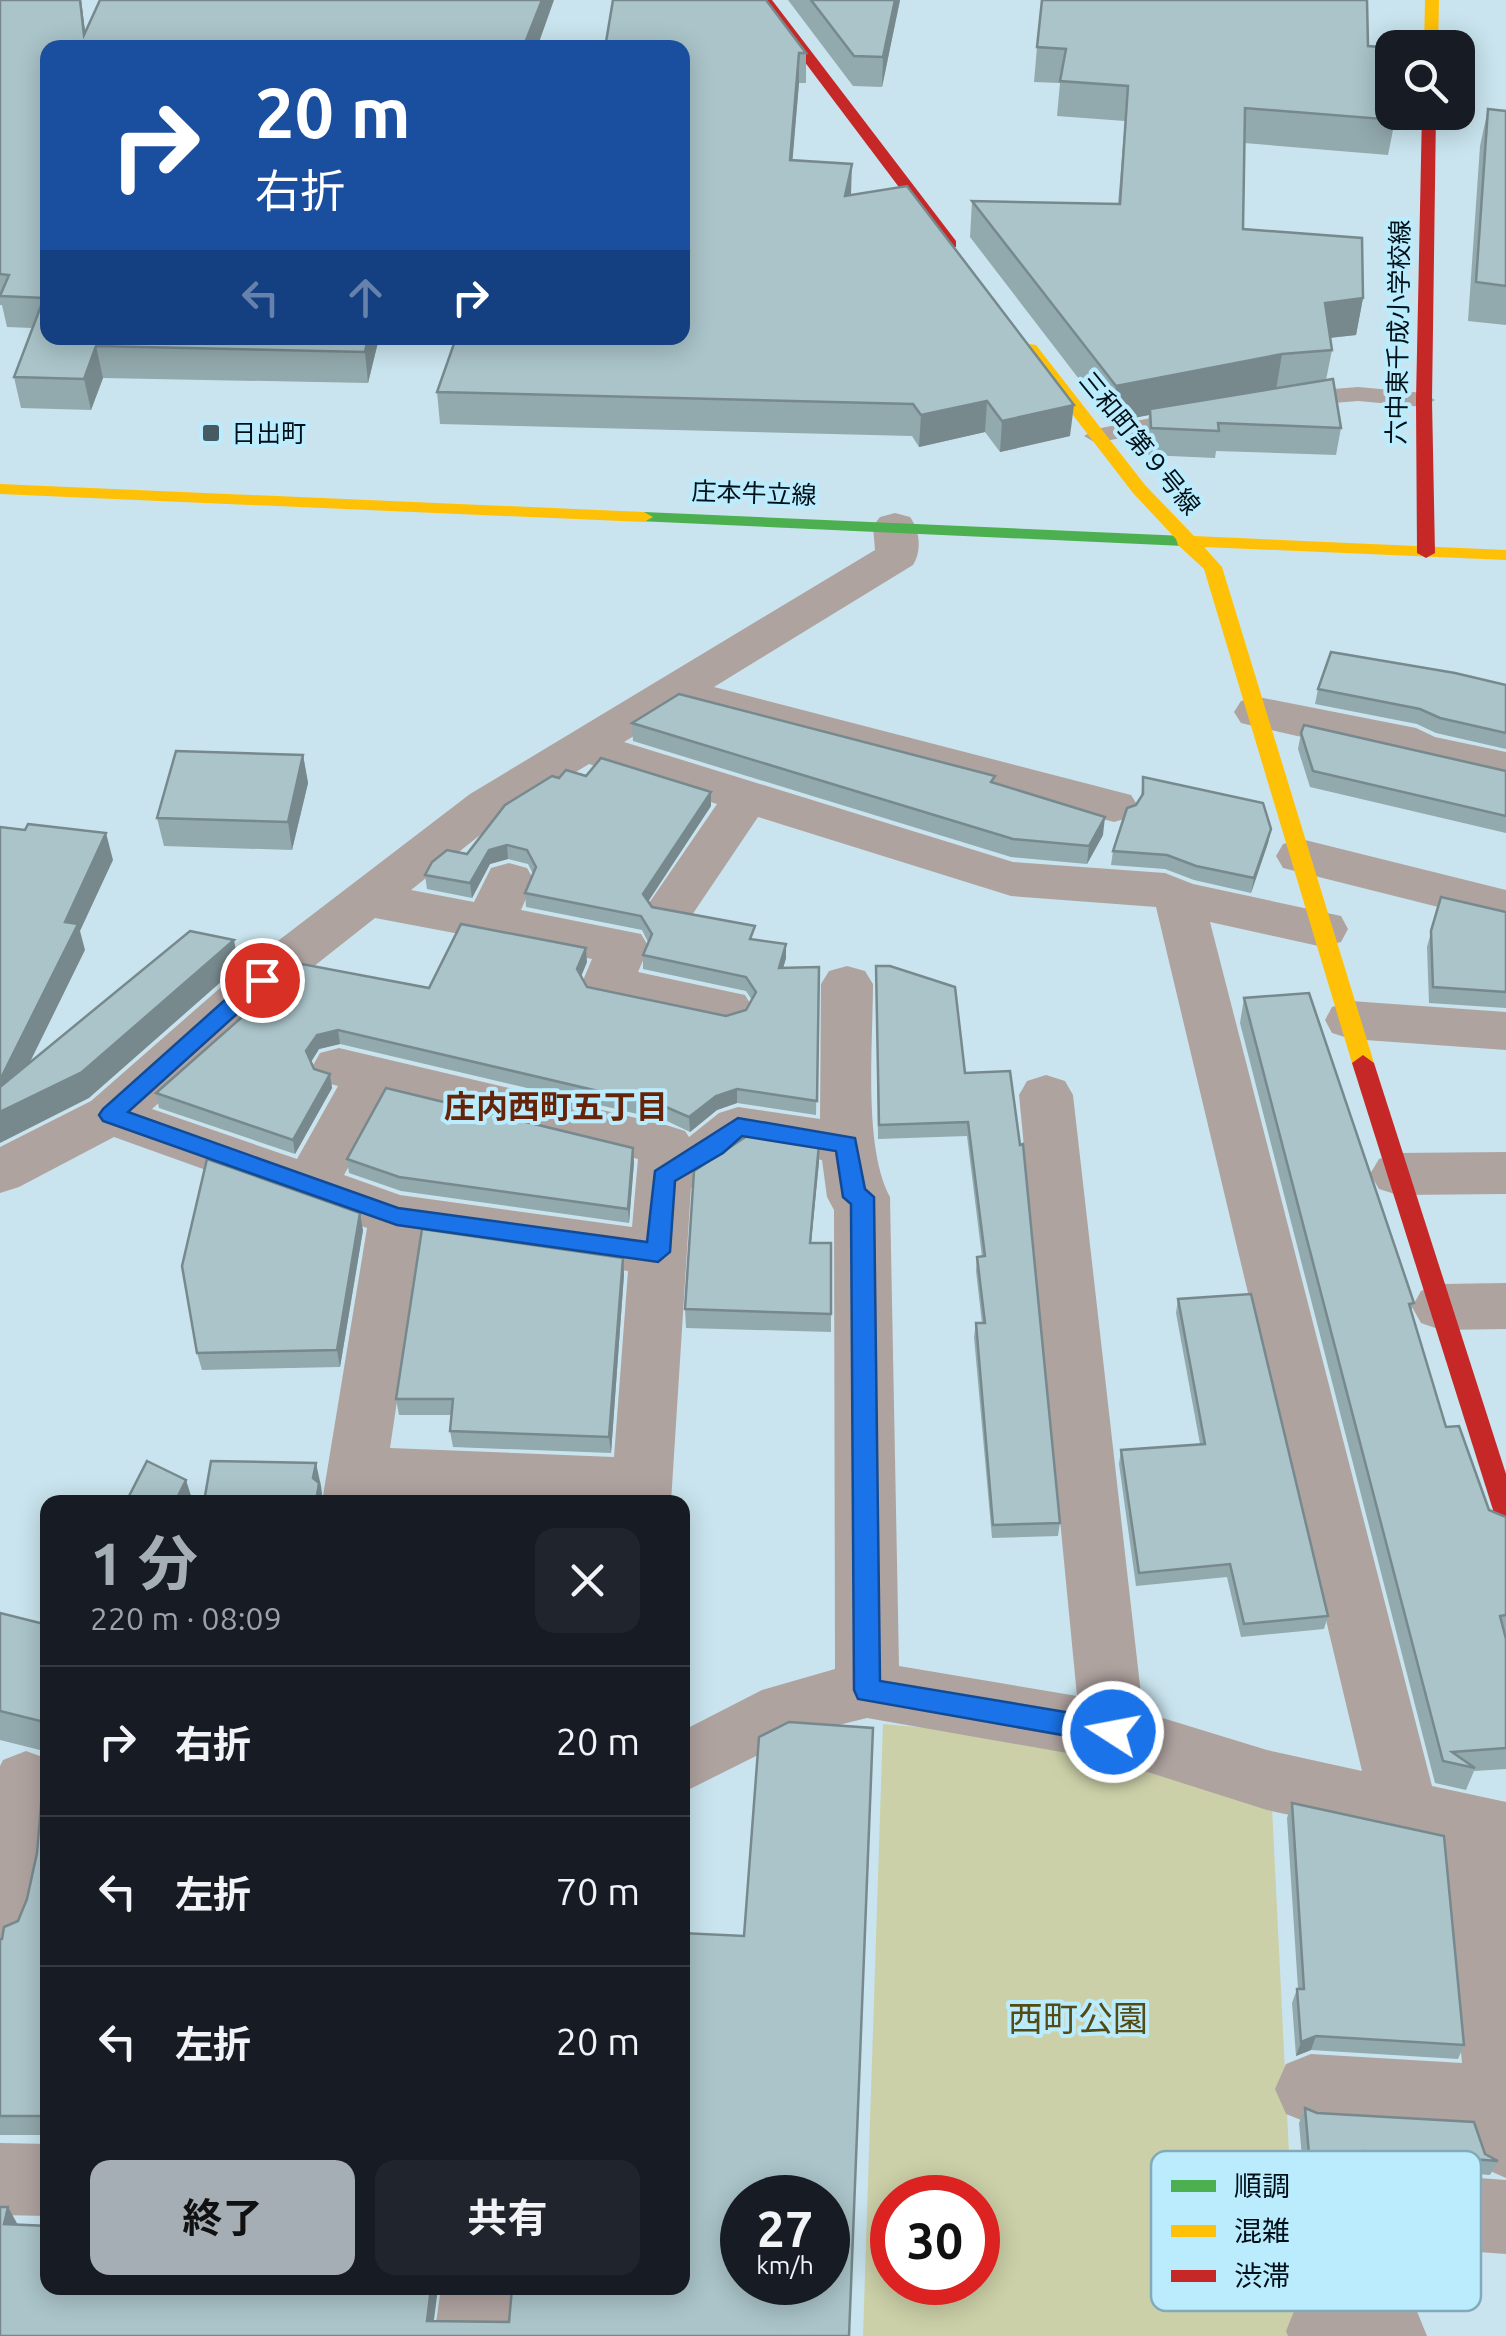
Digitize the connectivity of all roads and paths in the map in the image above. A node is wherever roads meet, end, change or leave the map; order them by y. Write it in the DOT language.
graph roads {
  1 [pos="764,0"];
  2 [pos="1432,0"];
  3 [pos="1431,30"];
  4 [pos="1430,130"];
  5 [pos="964,262"];
  6 [pos="1012,325"];
  7 [pos="1424,400"];
  8 [pos="1277,401"];
  9 [pos="1205,415"];
  10 [pos="1096,436"];
  11 [pos="0,489"];
  12 [pos="895,526"];
  13 [pos="1182,538"];
  14 [pos="1426,553"];
  15 [pos="1506,555"];
  16 [pos="670,691"];
  17 [pos="1258,712"];
  18 [pos="584,746"];
  19 [pos="1506,768"];
  20 [pos="747,797"];
  21 [pos="1114,806"];
  22 [pos="1301,856"];
  23 [pos="1180,898"];
  24 [pos="368,900"];
  25 [pos="1506,907"];
  26 [pos="644,924"];
  27 [pos="1323,929"];
  28 [pos="847,984"];
  29 [pos="727,1008"];
  30 [pos="1350,1020"];
  31 [pos="1506,1031"];
  32 [pos="1046,1096"];
  33 [pos="110,1115"];
  34 [pos="847,1144"];
  35 [pos="0,1172"];
  36 [pos="1506,1173"];
  37 [pos="1398,1174"];
  38 [pos="664,1177"];
  39 [pos="311,1185"];
  40 [pos="397,1216"];
  41 [pos="658,1252"];
  42 [pos="1506,1306"];
  43 [pos="1441,1307"];
  44 [pos="354,1487"];
  45 [pos="642,1493"];
  46 [pos="1506,1512"];
  47 [pos="867,1690"];
  48 [pos="1113,1732"];
  49 [pos="690,1760"];
  50 [pos="25,1781"];
  51 [pos="1404,1807"];
  52 [pos="1489,1829"];
  53 [pos="0,1917"];
  54 [pos="1311,2089"];
  55 [pos="1504,2121"];
  56 [pos="0,2179"];
  57 [pos="40,2180"];
  58 [pos="1481,2215"];
  59 [pos="1506,2217"];
  60 [pos="477,2295"];
  61 [pos="472,2336"];
  1 -- 5 [label="street"];
  2 -- 3 [label="street"];
  4 -- 7 [label="street, 六中東千成小学校線"];
  6 -- 10 [label="street, 三和町第９号線"];
  7 -- 8 [label="lane"];
  7 -- 14 [label="street, 六中東千成小学校線"];
  9 -- 10 [label="lane"];
  10 -- 13 [label="street, 三和町第９号線"];
  11 -- 12 [label="street, 庄本牛立線"];
  12 -- 13 [label="street, 庄本牛立線"];
  12 -- 16 [label="street"];
  13 -- 14 [label="street, 庄本牛立線"];
  13 -- 17 [label="street, 三和町第９号線"];
  14 -- 15 [label="street, 庄本牛立線"];
  16 -- 18 [label="street"];
  16 -- 21 [label="street"];
  17 -- 19 [label="street"];
  17 -- 22 [label="street, 三和町第９号線"];
  18 -- 20 [label="street"];
  18 -- 24 [label="street"];
  20 -- 23 [label="street"];
  20 -- 26 [label="street"];
  22 -- 25 [label="street"];
  22 -- 27 [label="street, 三和町第９号線"];
  23 -- 27 [label="street"];
  23 -- 51 [label="street"];
  24 -- 26 [label="street"];
  24 -- 33 [label="street"];
  26 -- 29 [label="street"];
  27 -- 30 [label="street, 三和町第９号線"];
  28 -- 34 [label="street"];
  30 -- 31 [label="street"];
  30 -- 37 [label="street, 三和町第９号線"];
  32 -- 48 [label="street"];
  33 -- 35 [label="street"];
  33 -- 39 [label="street"];
  34 -- 38 [label="street"];
  34 -- 47 [label="street"];
  36 -- 37 [label="street"];
  37 -- 43 [label="street, 三和町第９号線"];
  38 -- 39 [label="street"];
  38 -- 41 [label="street"];
  39 -- 40 [label="street"];
  40 -- 41 [label="street"];
  40 -- 44 [label="street"];
  41 -- 45 [label="street"];
  42 -- 43 [label="street"];
  43 -- 46 [label="street, 三和町第９号線"];
  44 -- 45 [label="street"];
  47 -- 48 [label="street"];
  47 -- 49 [label="street"];
  48 -- 51 [label="street"];
  50 -- 53 [label="street"];
  51 -- 52 [label="street"];
  52 -- 55 [label="street"];
  54 -- 55 [label="street"];
  56 -- 57 [label="street"];
  58 -- 59 [label="street"];
  60 -- 61 [label="street"];
}
